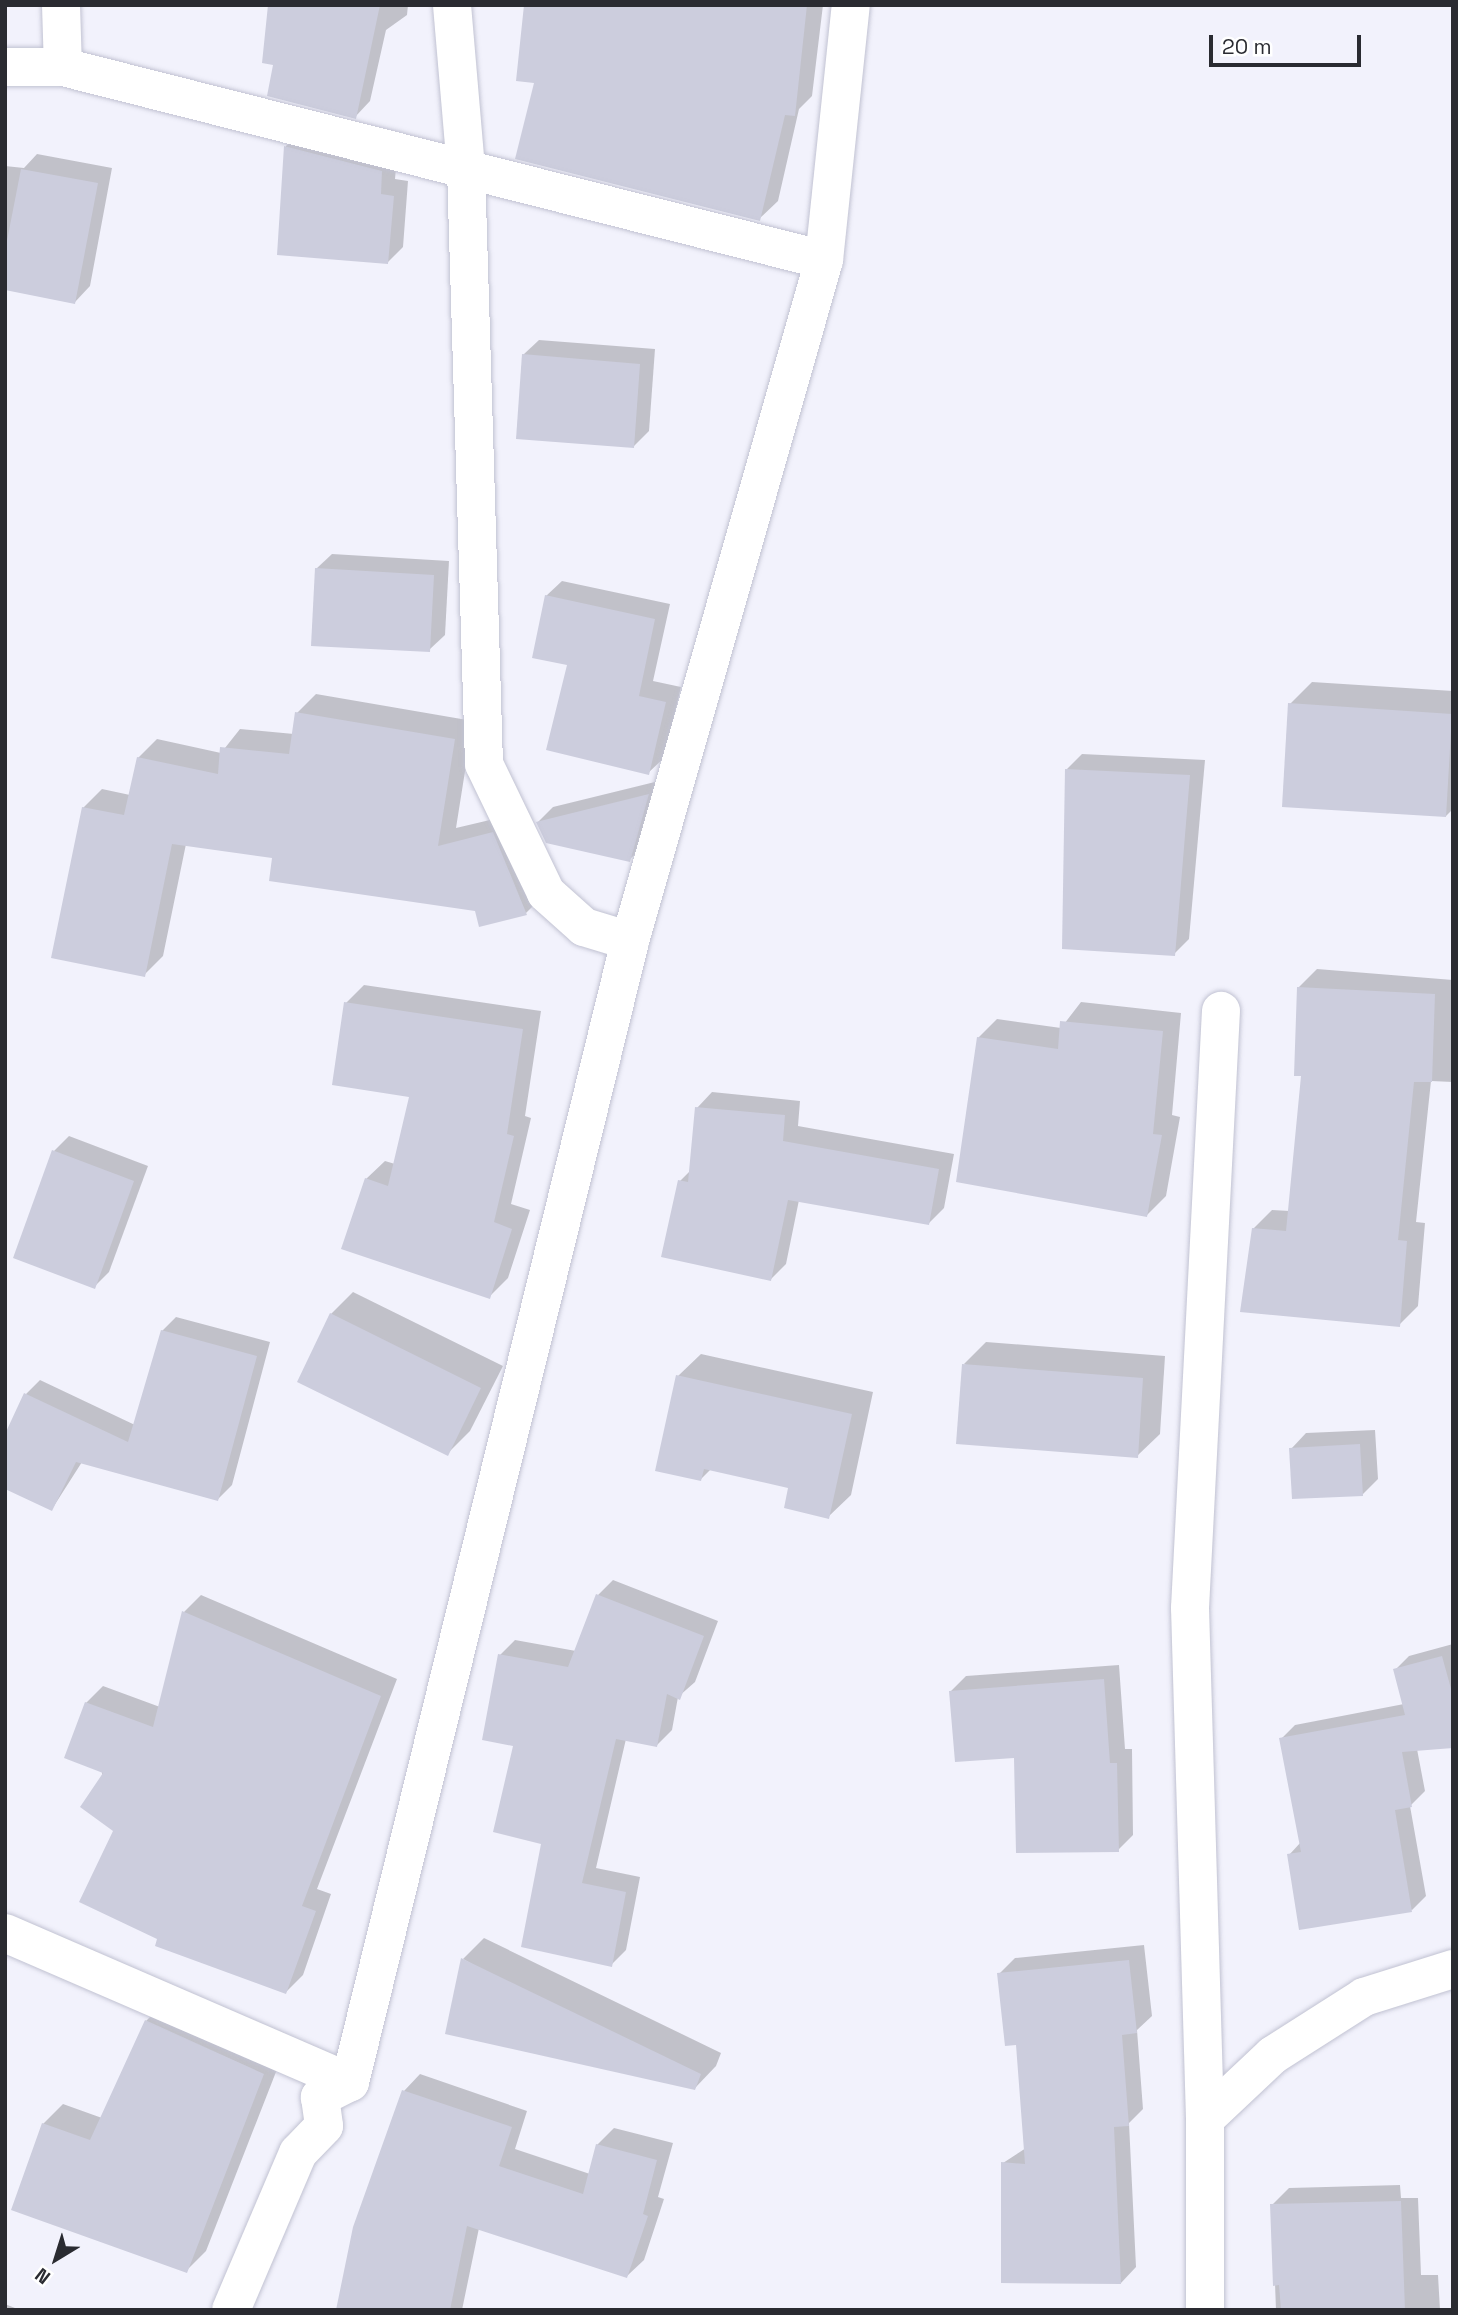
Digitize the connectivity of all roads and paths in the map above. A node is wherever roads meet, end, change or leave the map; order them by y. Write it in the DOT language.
graph roads {
  1 [pos="61,5"];
  2 [pos="452,5"];
  3 [pos="851,5"];
  4 [pos="5,67"];
  5 [pos="63,67"];
  6 [pos="466,168"];
  7 [pos="824,260"];
  8 [pos="630,941"];
  9 [pos="1221,1010"];
  10 [pos="5,1933"];
  11 [pos="1453,1969"];
  12 [pos="350,2082"];
  13 [pos="1205,2119"];
  14 [pos="231,2310"];
  15 [pos="1205,2310"];
  1 -- 5 [label="street"];
  2 -- 6 [label="street"];
  3 -- 7 [label="street"];
  4 -- 5 [label="street"];
  5 -- 6 [label="street"];
  6 -- 7 [label="street"];
  6 -- 8 [label="street"];
  7 -- 8 [label="street"];
  8 -- 12 [label="street"];
  9 -- 13 [label="street"];
  10 -- 12 [label="street"];
  11 -- 13 [label="street"];
  12 -- 14 [label="street"];
  13 -- 15 [label="street"];
}
